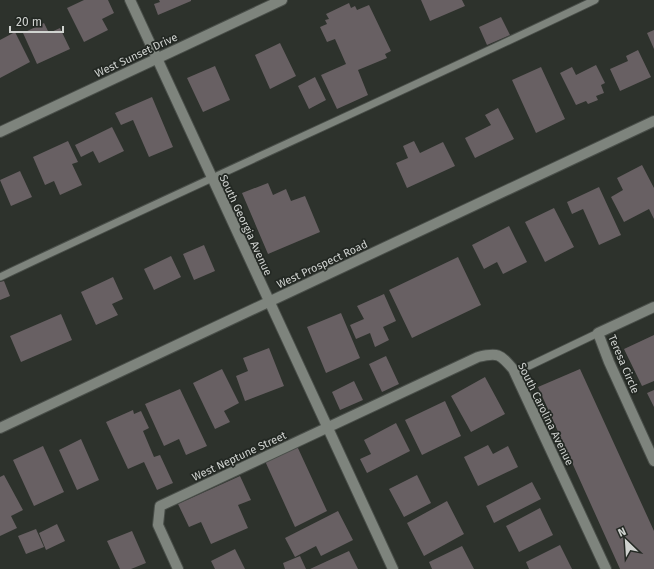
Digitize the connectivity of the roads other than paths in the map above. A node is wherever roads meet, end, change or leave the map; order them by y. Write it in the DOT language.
graph roads {
  1 [pos="130,0"];
  2 [pos="282,0"];
  3 [pos="596,0"];
  4 [pos="156,58"];
  5 [pos="654,121"];
  6 [pos="0,132"];
  7 [pos="212,178"];
  8 [pos="0,277"];
  9 [pos="269,303"];
  10 [pos="654,307"];
  11 [pos="598,333"];
  12 [pos="529,366"];
  13 [pos="0,428"];
  14 [pos="328,428"];
  15 [pos="654,460"];
  16 [pos="178,569"];
  17 [pos="393,569"];
  18 [pos="606,569"];
  1 -- 4 [label="street, South Georgia Avenue"];
  2 -- 4 [label="street, West Sunset Drive"];
  3 -- 7 [label="lane"];
  4 -- 6 [label="street, West Sunset Drive"];
  4 -- 7 [label="street, South Georgia Avenue"];
  5 -- 9 [label="street, West Prospect Road"];
  7 -- 8 [label="lane"];
  7 -- 9 [label="street, South Georgia Avenue"];
  9 -- 13 [label="street, West Prospect Road"];
  9 -- 14 [label="street, South Georgia Avenue"];
  10 -- 11 [label="street, Teresa Circle"];
  11 -- 12 [label="lane"];
  11 -- 15 [label="street, Teresa Circle"];
  14 -- 16 [label="street, West Neptune Street"];
  14 -- 17 [label="street, South Georgia Avenue"];
  14 -- 18 [label="street, South Carolina Avenue"];
}
